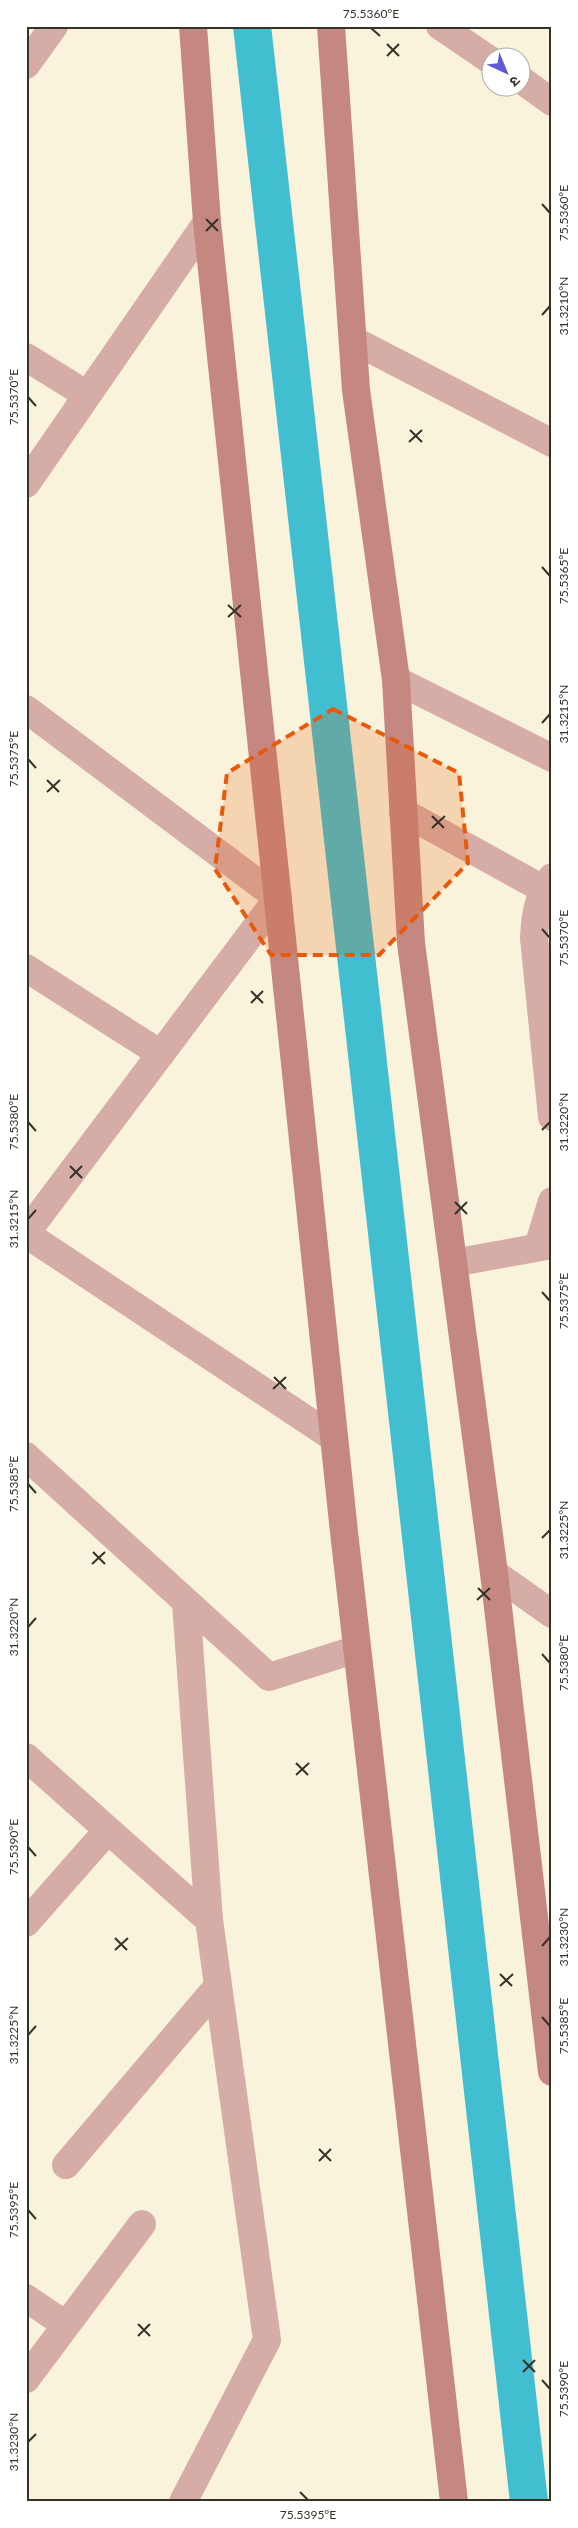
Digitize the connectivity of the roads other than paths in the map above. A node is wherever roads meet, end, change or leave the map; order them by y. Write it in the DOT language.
graph roads {
  1 [pos="54,26"];
  2 [pos="193,26"];
  3 [pos="331,26"];
  4 [pos="440,26"];
  5 [pos="480,53"];
  6 [pos="26,65"];
  7 [pos="530,87"];
  8 [pos="552,102"];
  9 [pos="207,222"];
  10 [pos="353,340"];
  11 [pos="26,357"];
  12 [pos="87,395"];
  13 [pos="552,443"];
  14 [pos="28,476"];
  15 [pos="396,680"];
  16 [pos="26,709"];
  17 [pos="552,758"];
  18 [pos="403,812"];
  19 [pos="548,883"];
  20 [pos="278,898"];
  21 [pos="26,968"];
  22 [pos="545,987"];
  23 [pos="161,1054"];
  24 [pos="552,1118"];
  25 [pos="552,1200"];
  26 [pos="26,1233"];
  27 [pos="545,1246"];
  28 [pos="453,1263"];
  29 [pos="334,1438"];
  30 [pos="26,1456"];
  31 [pos="494,1572"];
  32 [pos="186,1603"];
  33 [pos="552,1614"];
  34 [pos="357,1650"];
  35 [pos="26,1756"];
  36 [pos="108,1830"];
  37 [pos="209,1920"];
  38 [pos="26,1924"];
  39 [pos="218,1986"];
  40 [pos="551,2067"];
  41 [pos="552,2072"];
  42 [pos="66,2165"];
  43 [pos="142,2224"];
  44 [pos="26,2298"];
  45 [pos="66,2325"];
  46 [pos="26,2379"];
  47 [pos="183,2502"];
  48 [pos="454,2502"];
  1 -- 6 [label="street"];
  2 -- 9 [label="street"];
  3 -- 10 [label="street"];
  4 -- 5 [label="street"];
  7 -- 8 [label="street"];
  9 -- 12 [label="street"];
  9 -- 20 [label="street"];
  10 -- 13 [label="street"];
  10 -- 15 [label="street"];
  11 -- 12 [label="street"];
  12 -- 14 [label="street"];
  15 -- 17 [label="street"];
  15 -- 18 [label="street"];
  16 -- 20 [label="street"];
  18 -- 19 [label="street"];
  18 -- 28 [label="street"];
  19 -- 22 [label="street"];
  20 -- 23 [label="street"];
  20 -- 29 [label="street"];
  21 -- 23 [label="street"];
  22 -- 24 [label="street"];
  23 -- 26 [label="street"];
  25 -- 27 [label="street"];
  26 -- 29 [label="street"];
  27 -- 28 [label="street"];
  28 -- 31 [label="street"];
  29 -- 34 [label="street"];
  30 -- 32 [label="street"];
  31 -- 33 [label="street"];
  31 -- 40 [label="street"];
  32 -- 34 [label="street"];
  32 -- 37 [label="street"];
  34 -- 48 [label="street"];
  35 -- 36 [label="street"];
  36 -- 37 [label="street"];
  36 -- 38 [label="street"];
  37 -- 39 [label="street"];
  39 -- 42 [label="street"];
  39 -- 47 [label="street"];
  40 -- 41 [label="street"];
  43 -- 45 [label="street"];
  44 -- 45 [label="street"];
  45 -- 46 [label="street"];
}
